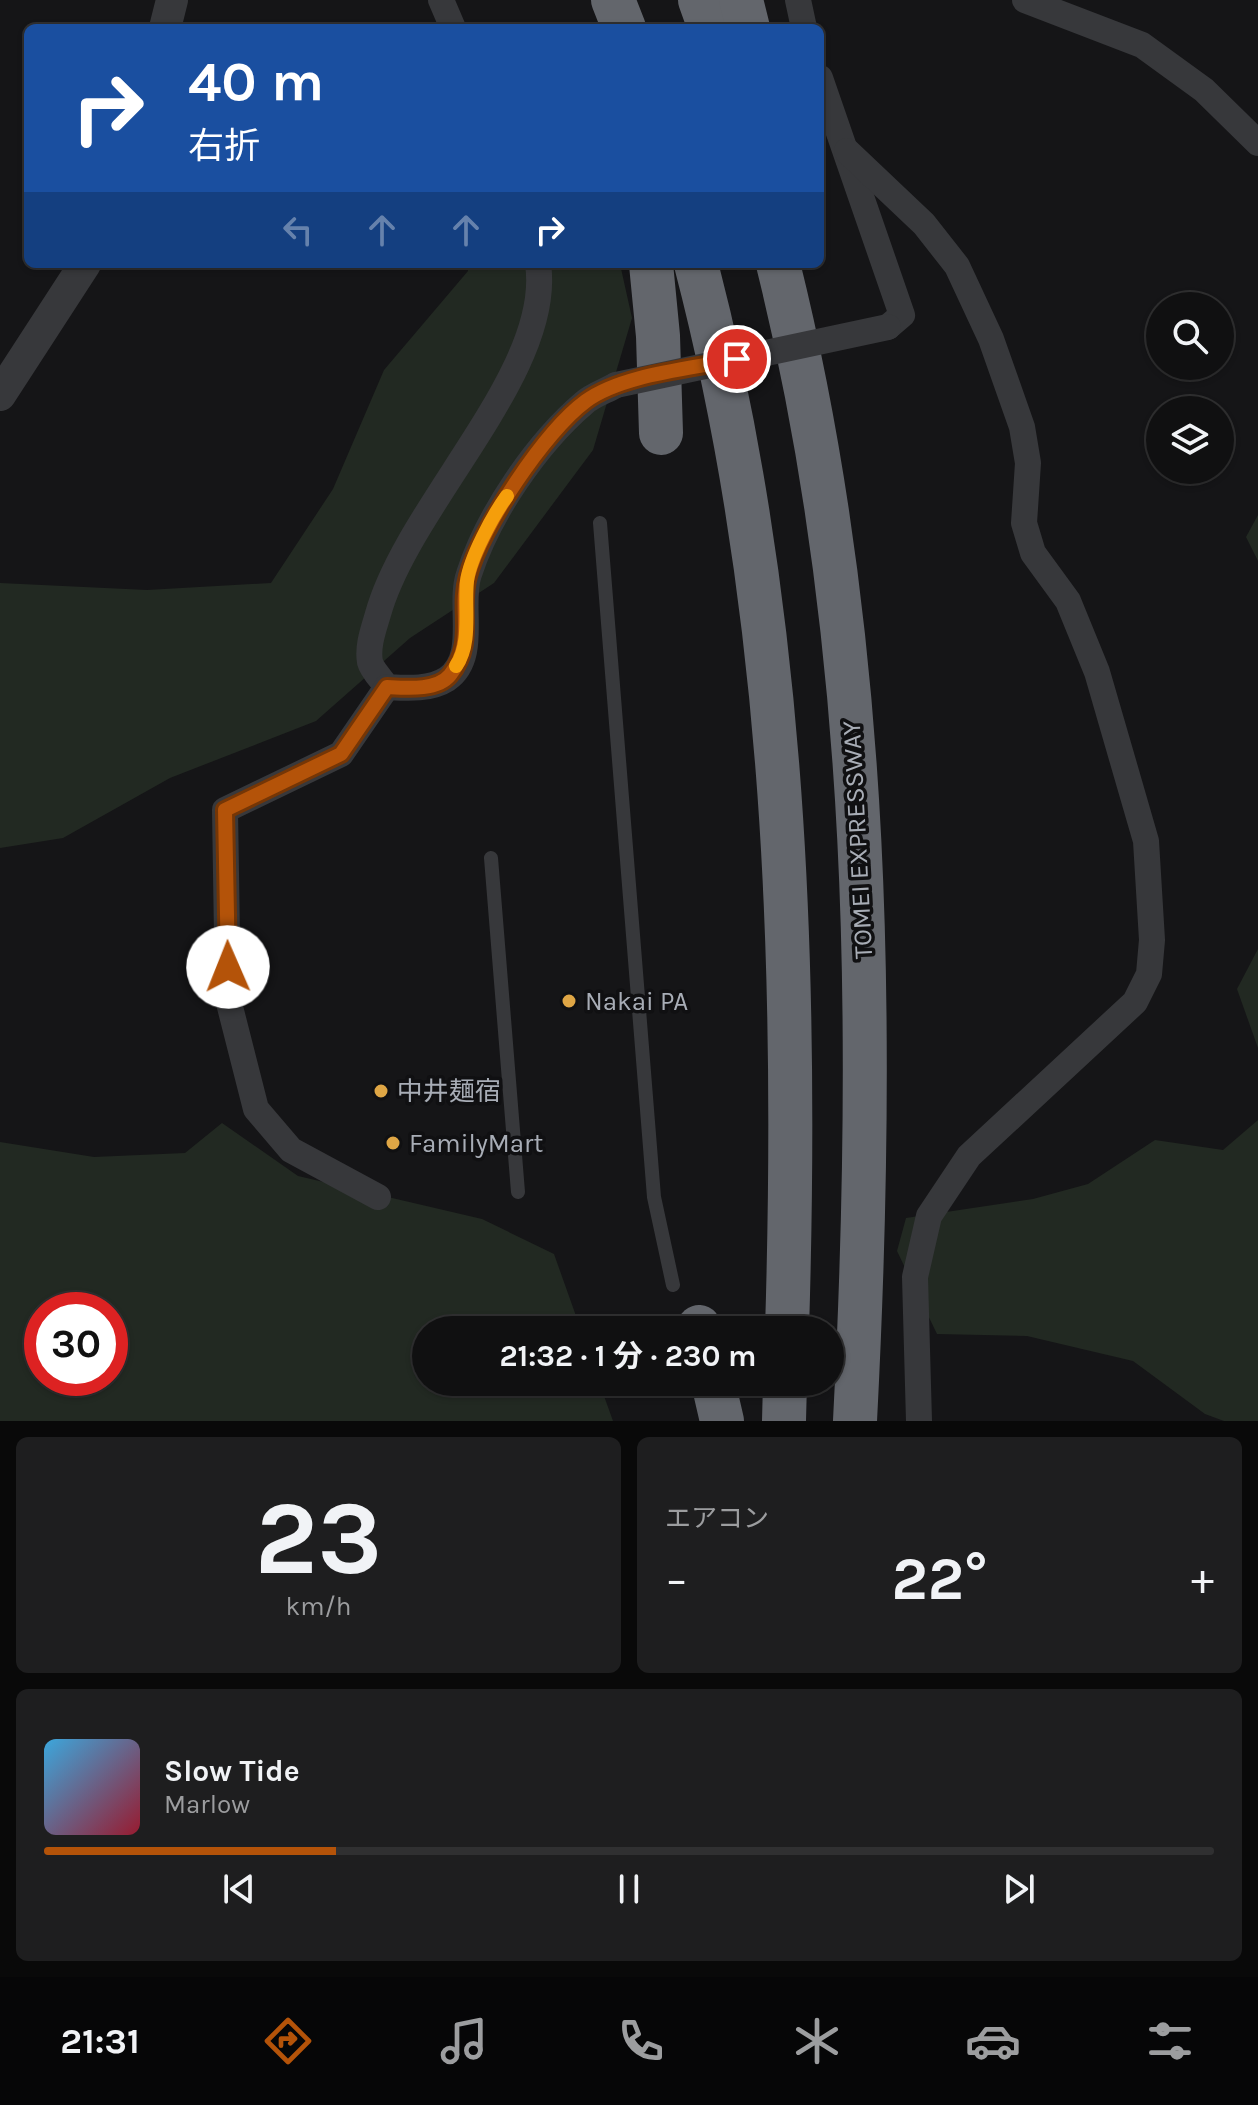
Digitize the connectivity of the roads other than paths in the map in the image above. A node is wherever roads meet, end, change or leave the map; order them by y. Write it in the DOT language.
graph roads {
  1 [pos="172,0"];
  2 [pos="441,0"];
  3 [pos="583,0"];
  4 [pos="613,0"];
  5 [pos="700,0"];
  6 [pos="741,0"];
  7 [pos="798,0"];
  8 [pos="1025,0"];
  9 [pos="166,24"];
  10 [pos="451,24"];
  11 [pos="592,24"];
  12 [pos="622,24"];
  13 [pos="709,24"];
  14 [pos="747,24"];
  15 [pos="803,24"];
  16 [pos="824,89"];
  17 [pos="1258,143"];
  18 [pos="847,151"];
  19 [pos="82,268"];
  20 [pos="538,268"];
  21 [pos="651,268"];
  22 [pos="697,268"];
  23 [pos="779,268"];
  24 [pos="806,268"];
  25 [pos="0,395"];
  26 [pos="661,433"];
  27 [pos="600,523"];
  28 [pos="387,687"];
  29 [pos="491,858"];
  30 [pos="862,888"];
  31 [pos="518,1192"];
  32 [pos="378,1197"];
  33 [pos="673,1285"];
  34 [pos="787,1316"];
  35 [pos="716,1396"];
  36 [pos="785,1396"];
  37 [pos="722,1421"];
  38 [pos="784,1421"];
  39 [pos="855,1421"];
  40 [pos="919,1421"];
  1 -- 9 [label="street"];
  2 -- 10 [label="street"];
  3 -- 11 [label="highway"];
  4 -- 12 [label="highway"];
  5 -- 13 [label="highway"];
  6 -- 14 [label="highway"];
  7 -- 15 [label="street"];
  8 -- 17 [label="street"];
  16 -- 18 [label="street"];
  18 -- 28 [label="street, bridge"];
  18 -- 40 [label="street"];
  19 -- 25 [label="street"];
  20 -- 28 [label="street"];
  21 -- 26 [label="highway"];
  22 -- 34 [label="highway"];
  23 -- 30 [label="highway, TOMEI EXPRESSWAY"];
  24 -- 30 [label="highway"];
  27 -- 33 [label="lane"];
  28 -- 32 [label="street"];
  29 -- 31 [label="lane"];
  30 -- 39 [label="highway, TOMEI EXPRESSWAY"];
  35 -- 37 [label="highway"];
  36 -- 38 [label="highway"];
}
